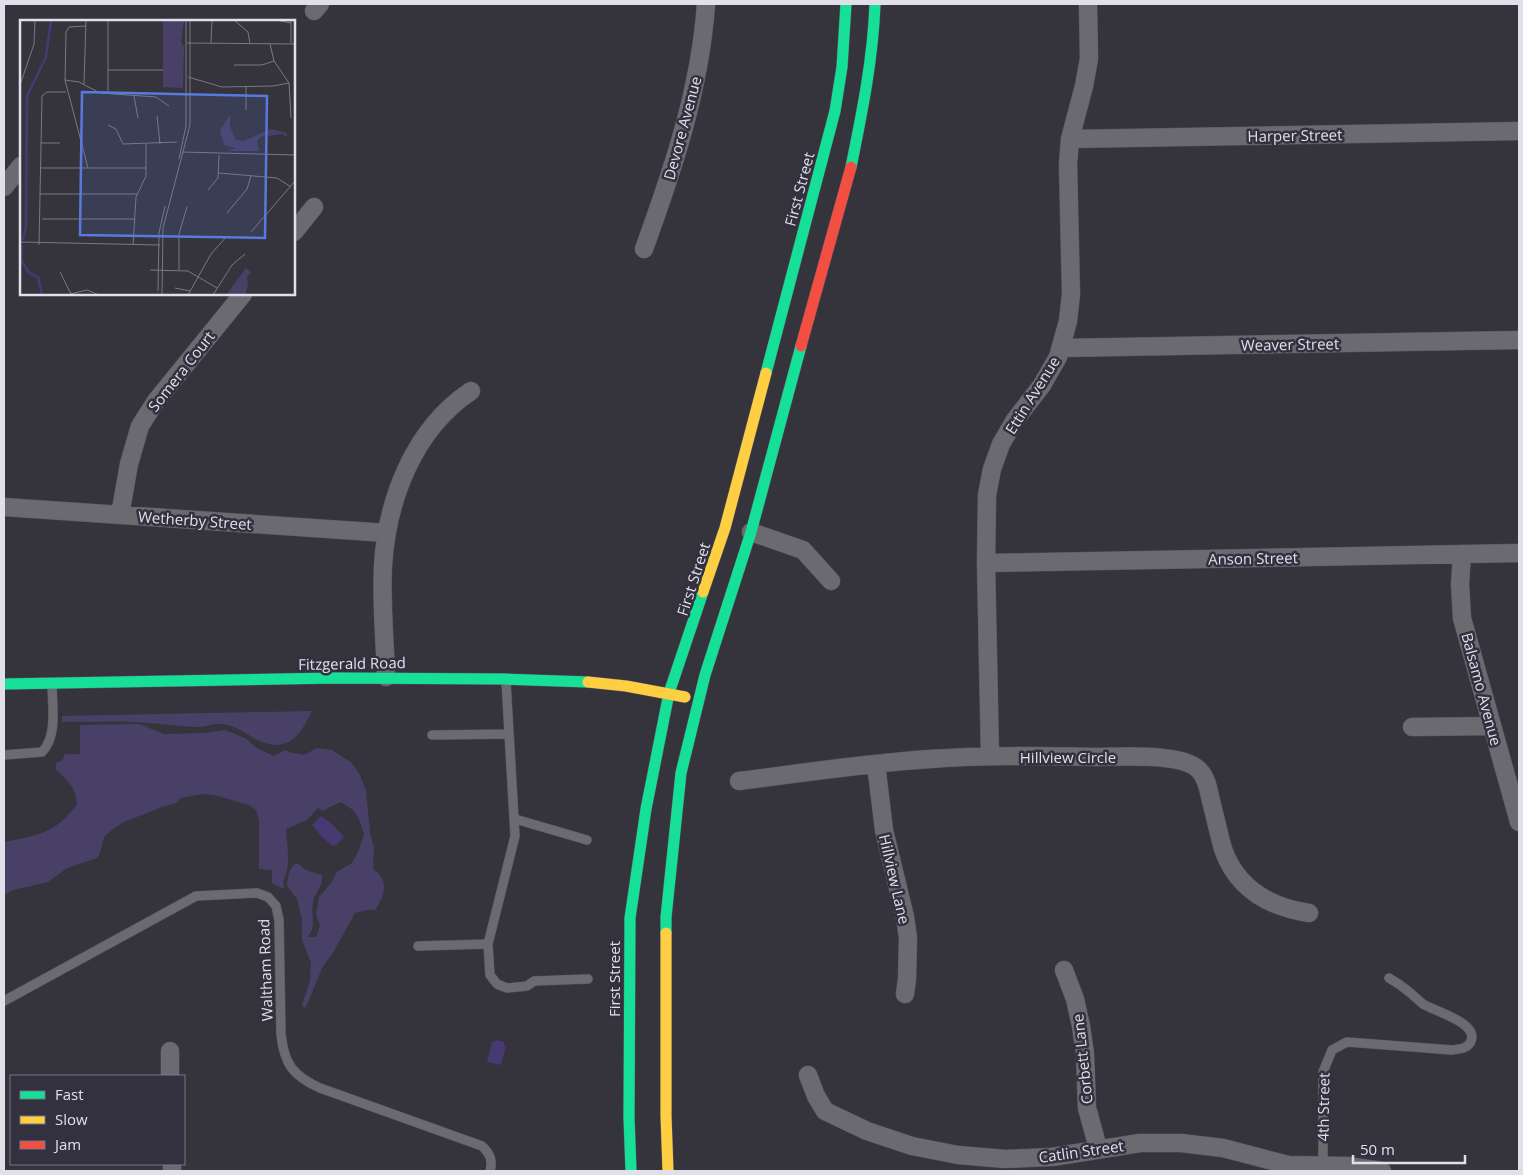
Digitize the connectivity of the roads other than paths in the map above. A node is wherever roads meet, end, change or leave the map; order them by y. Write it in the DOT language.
graph roads {
  1 [pos="706,4"];
  2 [pos="846,4"];
  3 [pos="875,4"];
  4 [pos="1088,4"];
  5 [pos="1519,131"];
  6 [pos="1070,140"];
  7 [pos="20,167"];
  8 [pos="4,188"];
  9 [pos="314,207"];
  10 [pos="295,231"];
  11 [pos="644,249"];
  12 [pos="242,295"];
  13 [pos="1519,340"];
  14 [pos="1061,348"];
  15 [pos="471,391"];
  16 [pos="4,507"];
  17 [pos="120,515"];
  18 [pos="751,532"];
  19 [pos="387,533"];
  20 [pos="1519,553"];
  21 [pos="1462,554"];
  22 [pos="986,562"];
  23 [pos="831,581"];
  24 [pos="386,677"];
  25 [pos="506,679"];
  26 [pos="52,683"];
  27 [pos="4,684"];
  28 [pos="670,693"];
  29 [pos="699,701"];
  30 [pos="1491,726"];
  31 [pos="1412,727"];
  32 [pos="509,734"];
  33 [pos="432,735"];
  34 [pos="4,755"];
  35 [pos="990,756"];
  36 [pos="876,764"];
  37 [pos="739,781"];
  38 [pos="515,819"];
  39 [pos="1519,822"];
  40 [pos="587,840"];
  41 [pos="1308,913"];
  42 [pos="488,944"];
  43 [pos="418,946"];
  44 [pos="1064,970"];
  45 [pos="1389,978"];
  46 [pos="588,979"];
  47 [pos="905,994"];
  48 [pos="4,1001"];
  49 [pos="170,1051"];
  50 [pos="170,1075"];
  51 [pos="808,1075"];
  52 [pos="1098,1148"];
  53 [pos="1316,1168"];
  54 [pos="490,1171"];
  55 [pos="631,1171"];
  56 [pos="668,1171"];
  57 [pos="1382,1171"];
  1 -- 11 [label="street, Devore Avenue"];
  2 -- 28 [label="main road, First Street"];
  3 -- 18 [label="main road"];
  4 -- 6 [label="street, Ettin Avenue"];
  5 -- 6 [label="street, Harper Street"];
  6 -- 14 [label="street, Ettin Avenue"];
  7 -- 8 [label="street"];
  9 -- 10 [label="street"];
  12 -- 17 [label="street, Somera Court"];
  13 -- 14 [label="street, Weaver Street"];
  14 -- 22 [label="street, Ettin Avenue"];
  15 -- 19 [label="street"];
  16 -- 17 [label="street, Wetherby Street"];
  17 -- 19 [label="street, Wetherby Street"];
  18 -- 23 [label="street"];
  18 -- 29 [label="main road"];
  19 -- 24 [label="street"];
  20 -- 21 [label="street, Anson Street"];
  21 -- 22 [label="street, Anson Street"];
  21 -- 30 [label="street, Balsamo Avenue"];
  22 -- 35 [label="street, Ettin Avenue"];
  24 -- 25 [label="main road, Fitzgerald Road"];
  24 -- 26 [label="main road, Fitzgerald Road"];
  25 -- 28 [label="main road, Fitzgerald Road"];
  25 -- 32 [label="lane"];
  26 -- 27 [label="main road, Fitzgerald Road"];
  26 -- 34 [label="lane"];
  28 -- 29 [label="main road, Fitzgerald Road"];
  28 -- 55 [label="main road, First Street"];
  29 -- 56 [label="main road"];
  30 -- 31 [label="street"];
  30 -- 39 [label="street, Balsamo Avenue"];
  32 -- 33 [label="lane"];
  32 -- 38 [label="lane"];
  35 -- 36 [label="street, Hillview Circle"];
  35 -- 41 [label="street, Hillview Circle"];
  36 -- 37 [label="street, Hillview Circle"];
  36 -- 47 [label="street, Hillview Lane"];
  38 -- 40 [label="lane"];
  38 -- 42 [label="lane"];
  42 -- 43 [label="lane"];
  42 -- 46 [label="lane"];
  44 -- 52 [label="street, Corbett Lane"];
  45 -- 53 [label="lane, 4th Street"];
  48 -- 54 [label="lane, Waltham Road"];
  49 -- 50 [label="street"];
  51 -- 52 [label="street, Catlin Street"];
  52 -- 53 [label="street, Catlin Street"];
  53 -- 57 [label="street, Catlin Street"];
}
